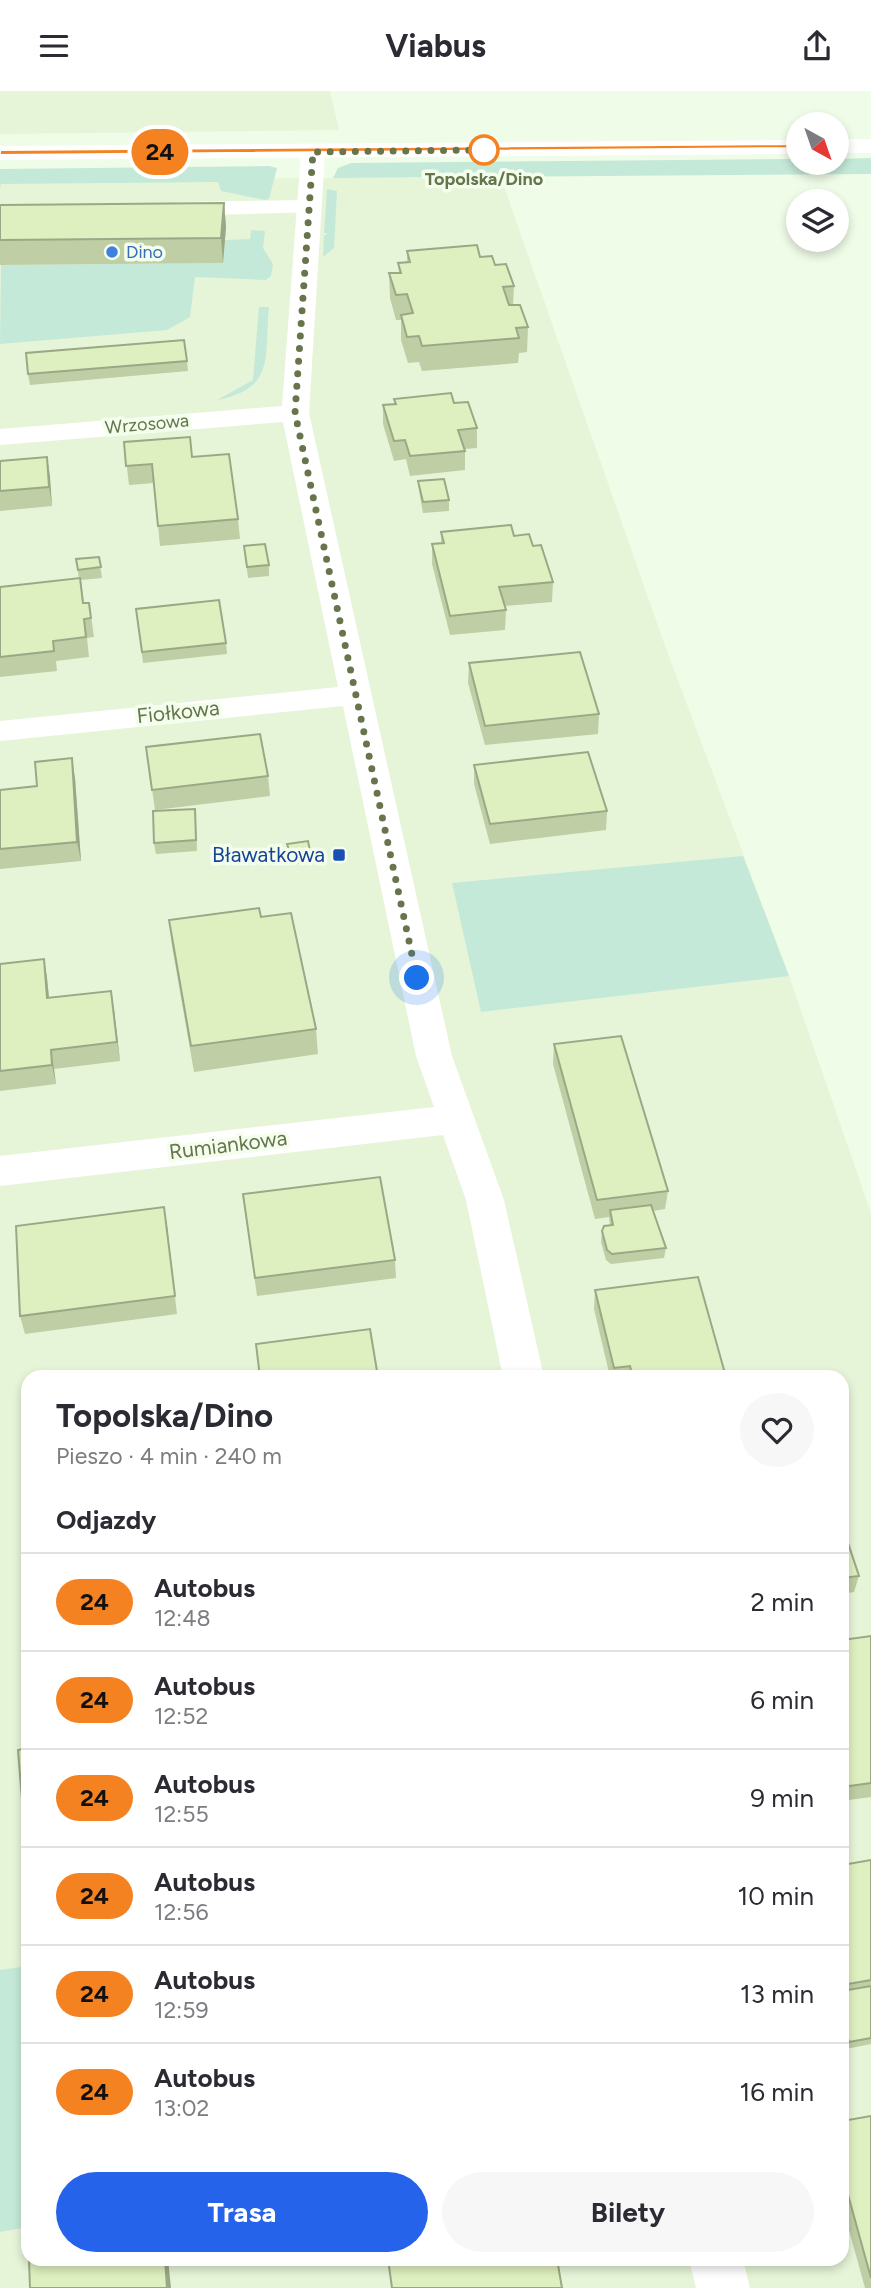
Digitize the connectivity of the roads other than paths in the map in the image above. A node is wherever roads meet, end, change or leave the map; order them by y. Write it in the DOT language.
graph roads {
  1 [pos="786,146"];
  2 [pos="849,146"];
  3 [pos="871,146"];
  4 [pos="313,152"];
  5 [pos="0,153"];
  6 [pos="308,207"];
  7 [pos="151,209"];
  8 [pos="295,413"];
  9 [pos="0,436"];
  10 [pos="355,695"];
  11 [pos="0,731"];
  12 [pos="456,1119"];
  13 [pos="0,1171"];
  14 [pos="522,1370"];
  15 [pos="718,2266"];
  16 [pos="723,2288"];
  1 -- 4 [label="street"];
  2 -- 3 [label="street"];
  4 -- 5 [label="street"];
  4 -- 6 [label="street"];
  6 -- 7 [label="lane"];
  6 -- 8 [label="street"];
  8 -- 9 [label="street, Wrzosowa"];
  8 -- 10 [label="street"];
  10 -- 11 [label="street, Fiołkowa"];
  10 -- 12 [label="street"];
  12 -- 13 [label="street, Rumiankowa"];
  12 -- 14 [label="street"];
  15 -- 16 [label="street"];
}
